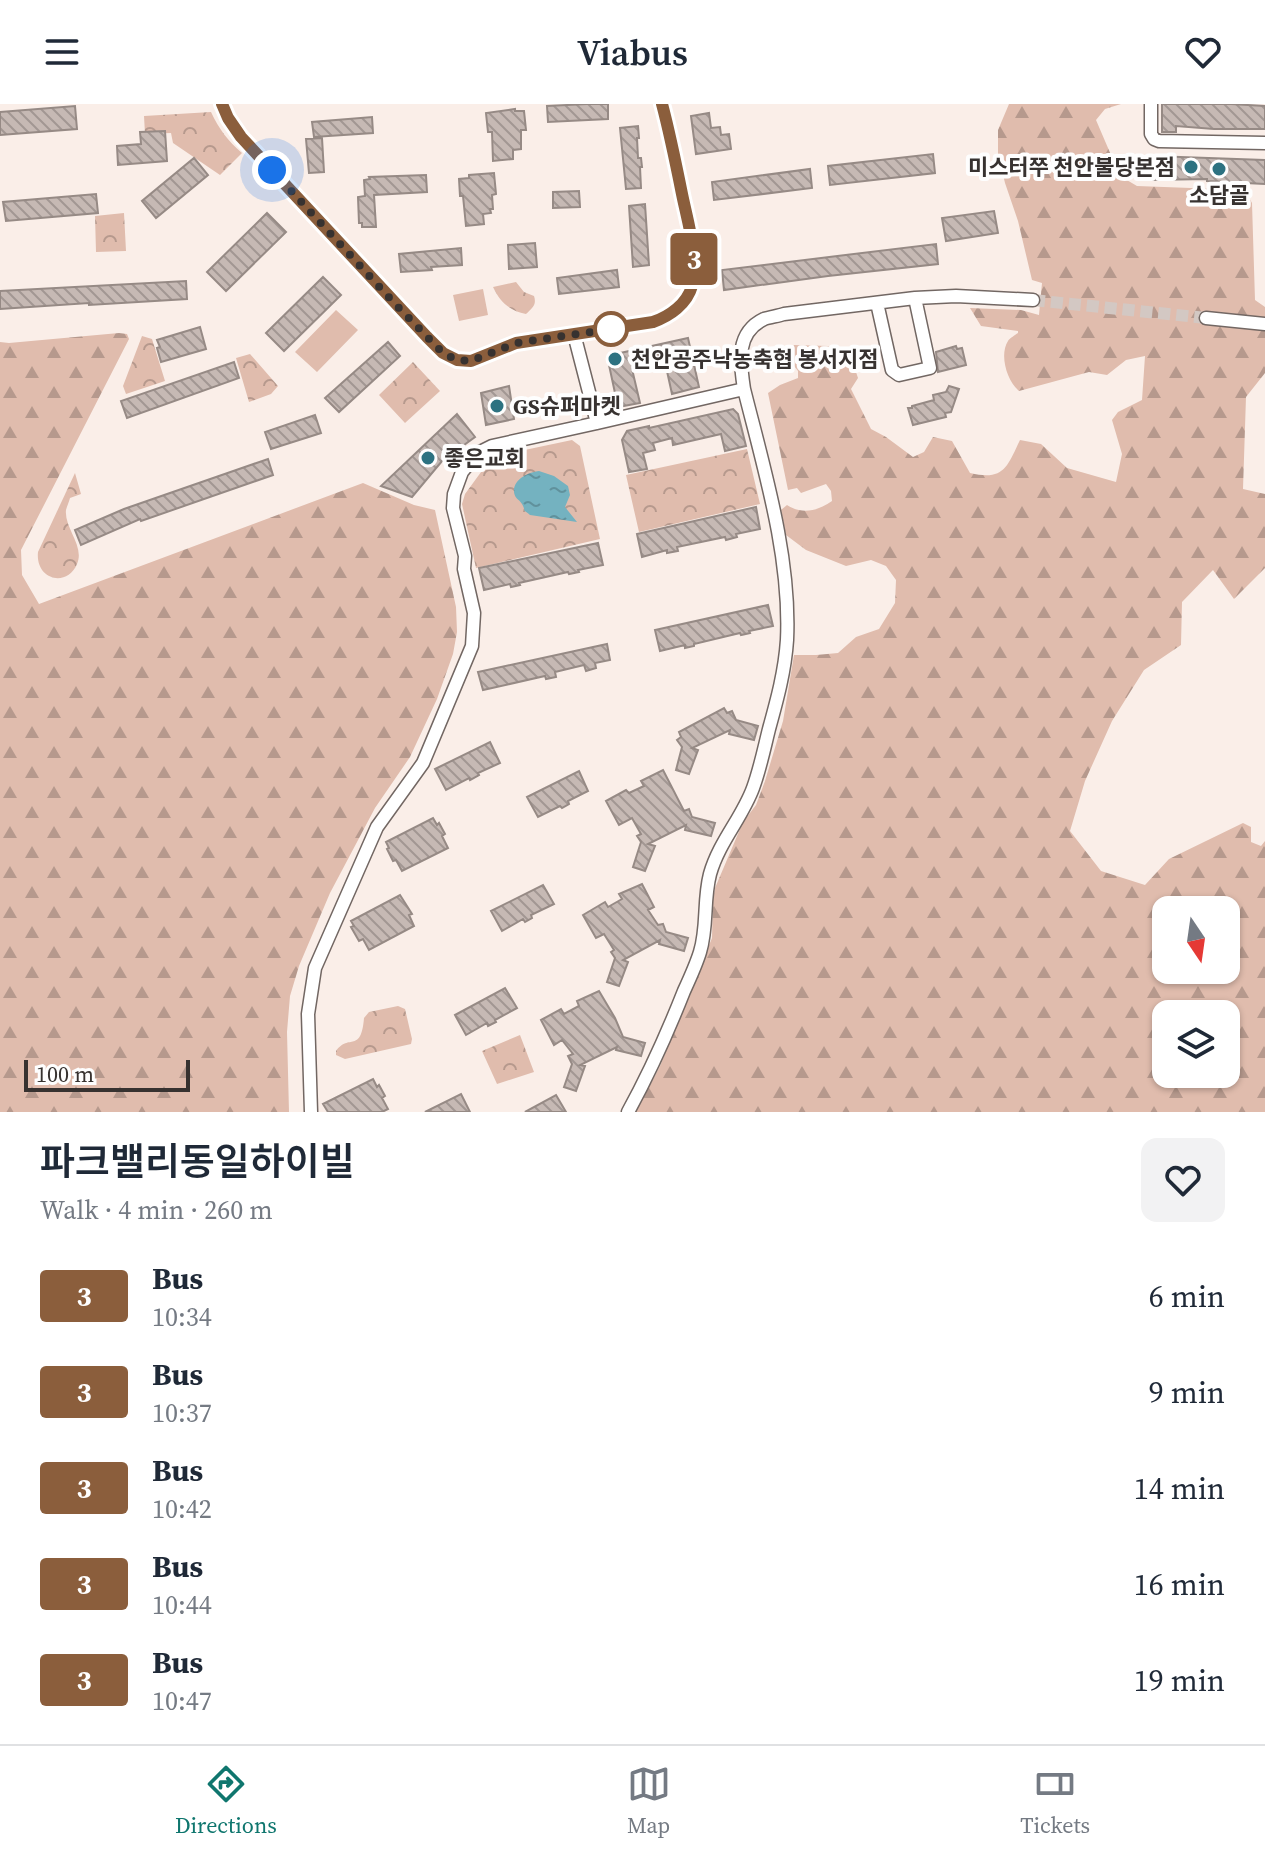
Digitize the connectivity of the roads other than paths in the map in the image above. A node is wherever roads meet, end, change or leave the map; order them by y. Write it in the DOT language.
graph roads {
  1 [pos="222,104"];
  2 [pos="662,104"];
  3 [pos="1151,104"];
  4 [pos="1265,143"];
  5 [pos="915,298"];
  6 [pos="1033,300"];
  7 [pos="877,303"];
  8 [pos="1206,318"];
  9 [pos="1265,324"];
  10 [pos="574,334"];
  11 [pos="744,389"];
  12 [pos="597,423"];
  13 [pos="311,1112"];
  14 [pos="628,1112"];
  1 -- 10 [label="street"];
  2 -- 10 [label="street"];
  3 -- 4 [label="street"];
  5 -- 6 [label="street"];
  5 -- 7 [label="street"];
  5 -- 7 [label="street"];
  7 -- 11 [label="street"];
  8 -- 9 [label="street"];
  10 -- 12 [label="street"];
  11 -- 12 [label="street"];
  11 -- 14 [label="street"];
  12 -- 13 [label="street"];
}
